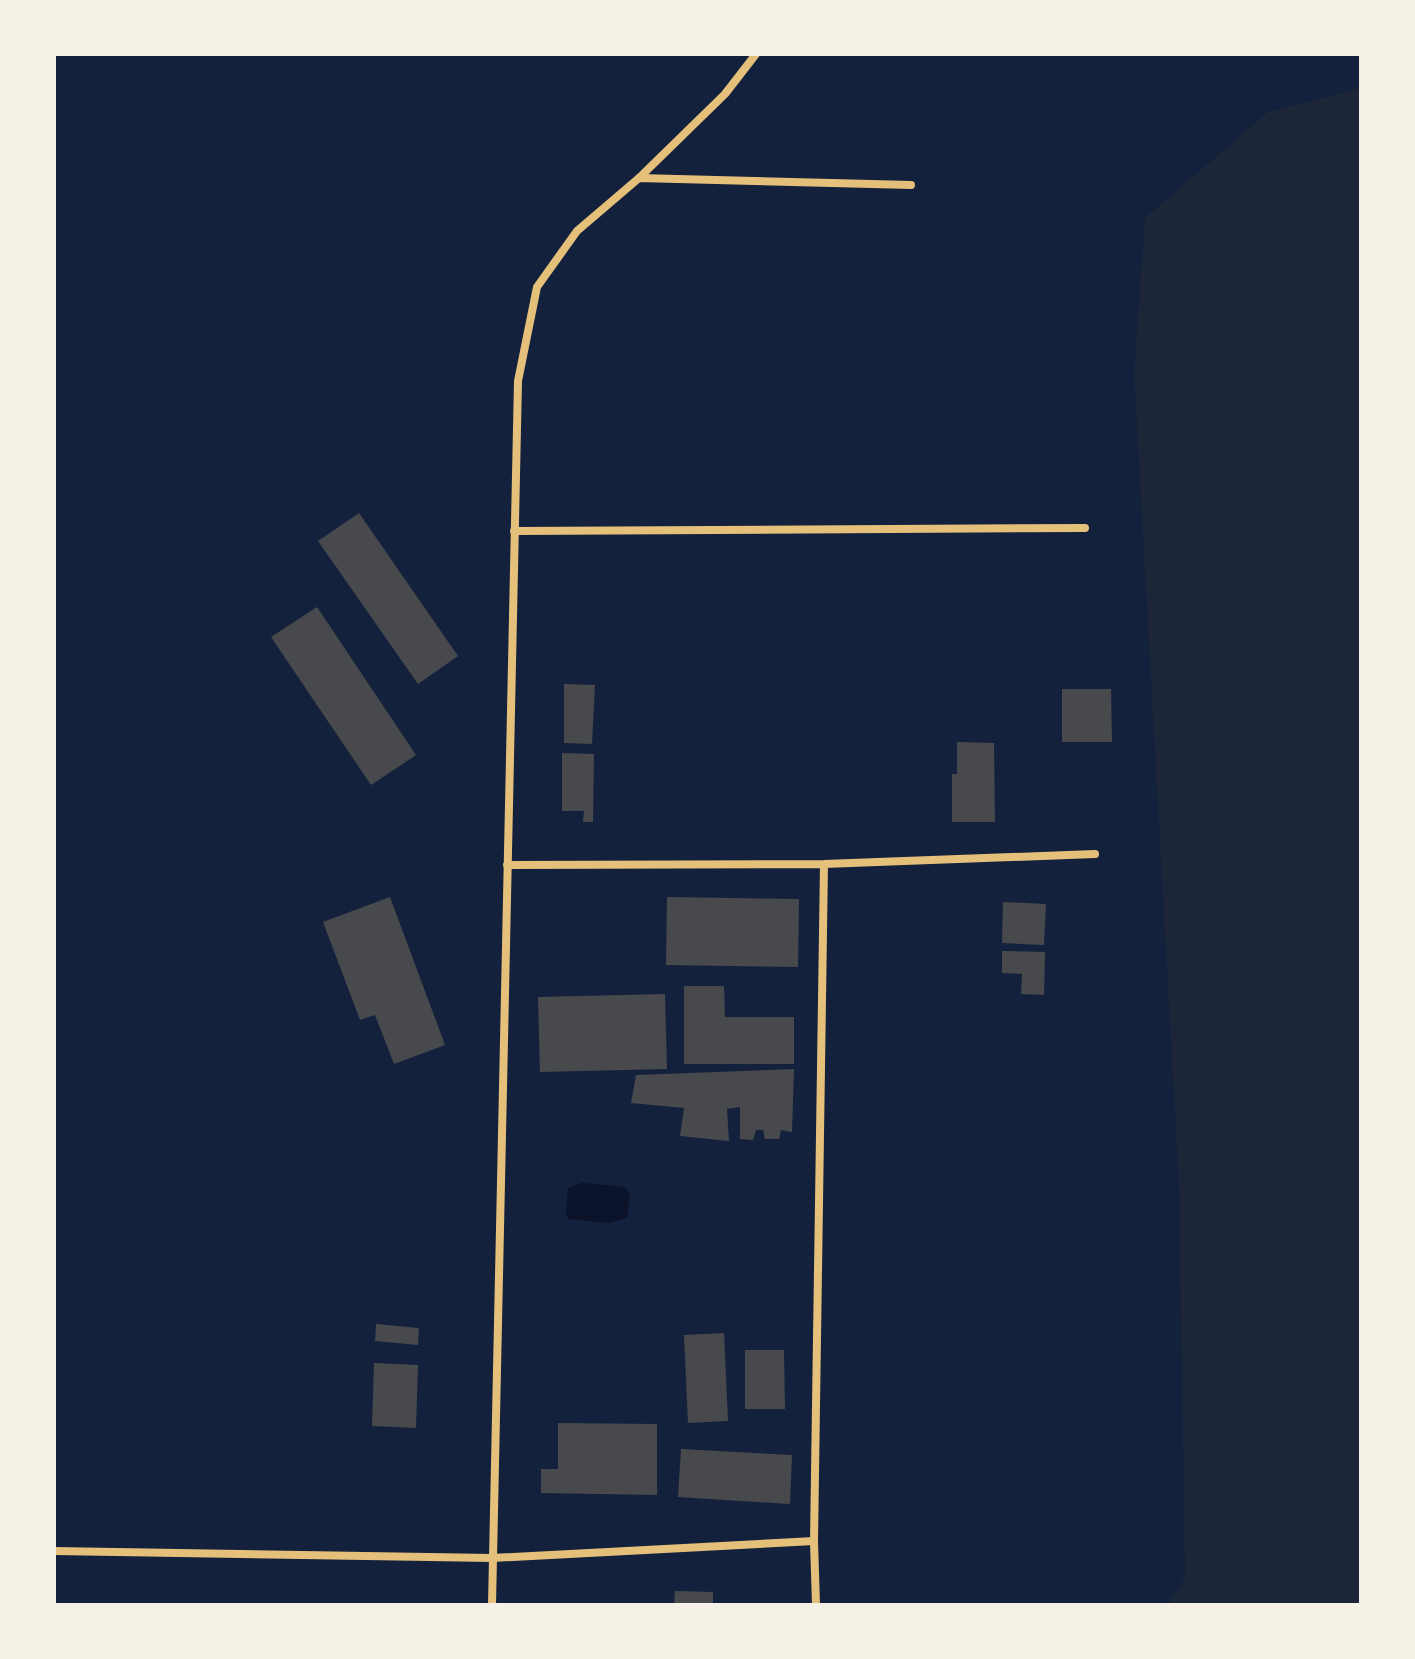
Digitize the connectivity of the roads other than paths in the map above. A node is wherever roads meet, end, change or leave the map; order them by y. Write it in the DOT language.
graph roads {
  1 [pos="756,54"];
  2 [pos="639,178"];
  3 [pos="911,185"];
  4 [pos="1085,528"];
  5 [pos="514,531"];
  6 [pos="1095,854"];
  7 [pos="824,864"];
  8 [pos="507,865"];
  9 [pos="814,1541"];
  10 [pos="54,1551"];
  11 [pos="492,1558"];
  12 [pos="492,1605"];
  13 [pos="816,1605"];
  1 -- 2 [label="street"];
  2 -- 3 [label="street"];
  2 -- 5 [label="street"];
  4 -- 5 [label="street"];
  5 -- 8 [label="street"];
  6 -- 7 [label="street"];
  7 -- 8 [label="street"];
  7 -- 9 [label="street"];
  8 -- 11 [label="street"];
  9 -- 11 [label="street"];
  9 -- 13 [label="street"];
  10 -- 11 [label="street"];
  11 -- 12 [label="street"];
}
